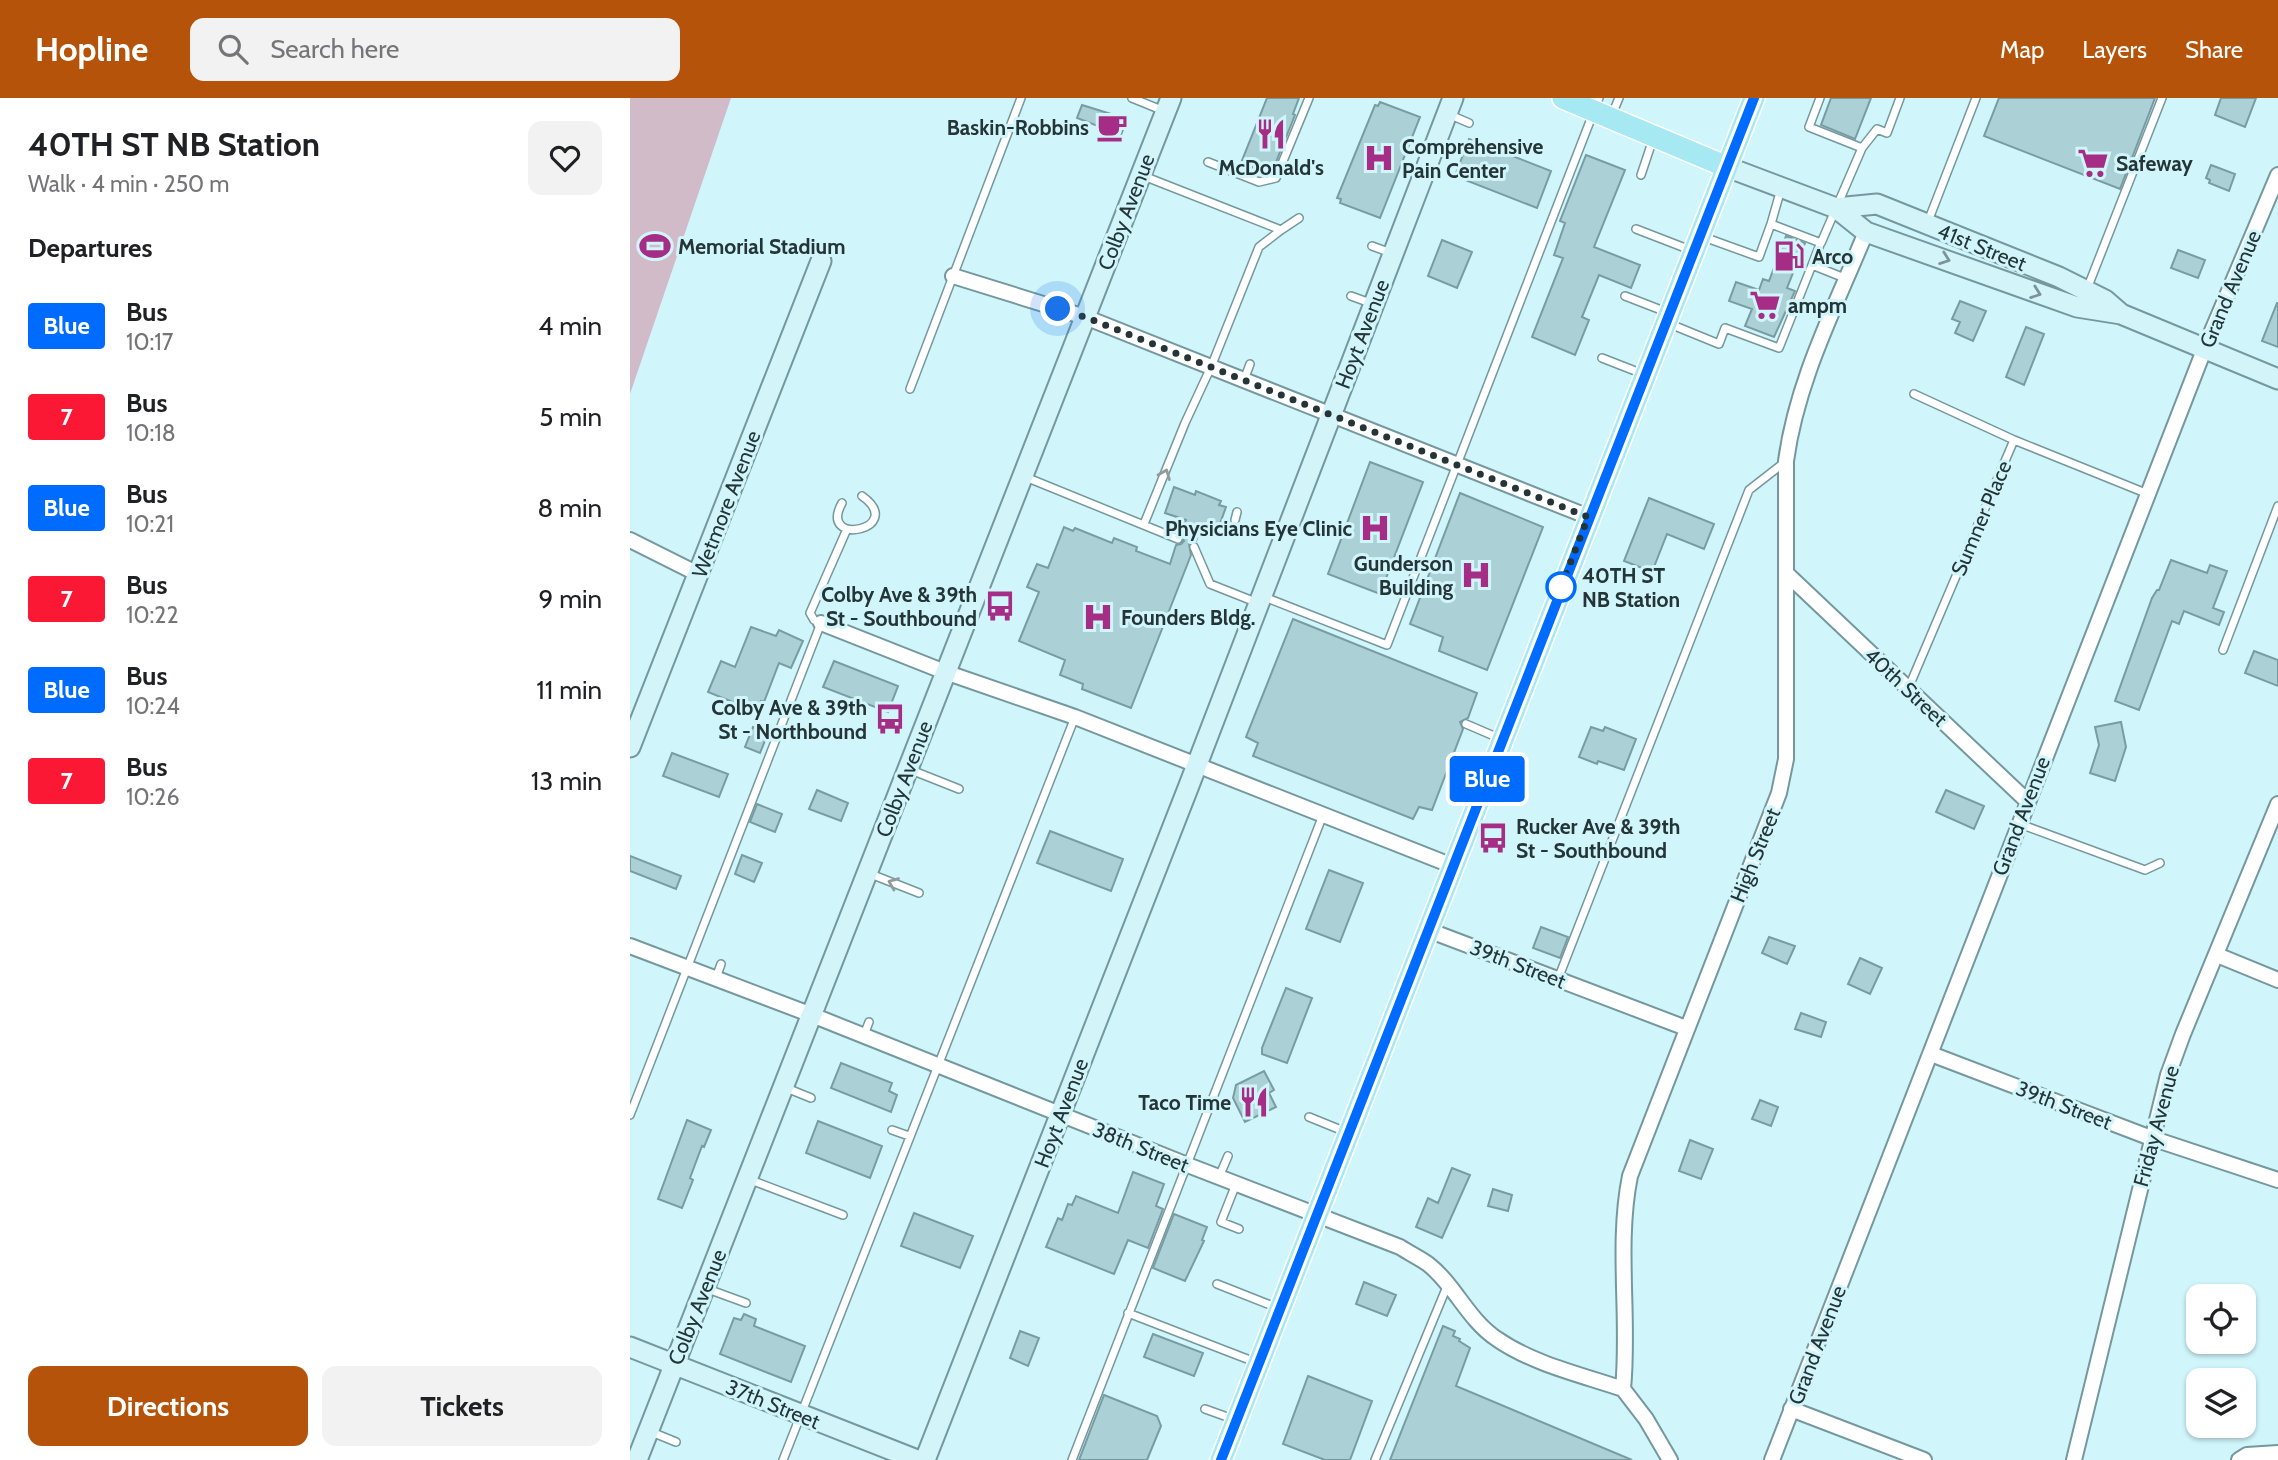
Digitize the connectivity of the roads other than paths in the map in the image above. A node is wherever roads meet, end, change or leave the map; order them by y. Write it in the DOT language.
graph roads {
  1 [pos="1021,98"];
  2 [pos="1132,98"];
  3 [pos="1309,98"];
  4 [pos="1563,98"];
  5 [pos="1754,98"];
  6 [pos="1821,98"];
  7 [pos="1900,98"];
  8 [pos="1976,98"];
  9 [pos="2162,98"];
  10 [pos="1168,105"];
  11 [pos="1450,106"];
  12 [pos="1606,106"];
  13 [pos="1469,122"];
  14 [pos="1654,135"];
  15 [pos="1862,148"];
  16 [pos="1208,162"];
  17 [pos="1727,167"];
  18 [pos="1140,175"];
  19 [pos="1641,175"];
  20 [pos="2278,175"];
  21 [pos="1782,188"];
  22 [pos="1836,208"];
  23 [pos="1299,218"];
  24 [pos="1771,224"];
  25 [pos="1927,225"];
  26 [pos="1636,229"];
  27 [pos="1281,230"];
  28 [pos="1866,232"];
  29 [pos="1821,242"];
  30 [pos="1697,244"];
  31 [pos="1372,246"];
  32 [pos="1980,246"];
  33 [pos="1393,254"];
  34 [pos="821,261"];
  35 [pos="1812,265"];
  36 [pos="1972,269"];
  37 [pos="953,276"];
  38 [pos="1847,279"];
  39 [pos="2087,290"];
  40 [pos="1351,296"];
  41 [pos="1625,296"];
  42 [pos="1374,304"];
  43 [pos="2121,314"];
  44 [pos="1085,317"];
  45 [pos="1667,318"];
  46 [pos="2204,350"];
  47 [pos="1602,358"];
  48 [pos="1250,364"];
  49 [pos="1211,367"];
  50 [pos="1645,375"];
  51 [pos="2278,379"];
  52 [pos="1244,380"];
  53 [pos="910,389"];
  54 [pos="1914,394"];
  55 [pos="1331,414"];
  56 [pos="2014,440"];
  57 [pos="1786,461"];
  58 [pos="1457,464"];
  59 [pos="1023,475"];
  60 [pos="2148,494"];
  61 [pos="862,496"];
  62 [pos="842,503"];
  63 [pos="2278,506"];
  64 [pos="1588,517"];
  65 [pos="1144,524"];
  66 [pos="847,529"];
  67 [pos="1178,539"];
  68 [pos="630,540"];
  69 [pos="1194,547"];
  70 [pos="1786,573"];
  71 [pos="698,574"];
  72 [pos="1260,600"];
  73 [pos="821,623"];
  74 [pos="2223,650"];
  75 [pos="945,672"];
  76 [pos="1908,689"];
  77 [pos="1075,717"];
  78 [pos="1466,724"];
  79 [pos="1502,739"];
  80 [pos="630,747"];
  81 [pos="1196,766"];
  82 [pos="908,768"];
  83 [pos="959,789"];
  84 [pos="2027,801"];
  85 [pos="2278,804"];
  86 [pos="1324,815"];
  87 [pos="2274,822"];
  88 [pos="2018,823"];
  89 [pos="2160,863"];
  90 [pos="1453,866"];
  91 [pos="867,873"];
  92 [pos="919,893"];
  93 [pos="1428,930"];
  94 [pos="630,946"];
  95 [pos="2217,955"];
  96 [pos="721,964"];
  97 [pos="687,968"];
  98 [pos="716,979"];
  99 [pos="1558,979"];
  100 [pos="2278,980"];
  101 [pos="812,1015"];
  102 [pos="1686,1028"];
  103 [pos="1931,1054"];
  104 [pos="937,1064"];
  105 [pos="783,1087"];
  106 [pos="811,1098"];
  107 [pos="1061,1114"];
  108 [pos="630,1115"];
  109 [pos="1309,1117"];
  110 [pos="892,1130"];
  111 [pos="1349,1134"];
  112 [pos="909,1136"];
  113 [pos="2151,1138"];
  114 [pos="1228,1156"];
  115 [pos="1185,1164"];
  116 [pos="1219,1177"];
  117 [pos="747,1178"];
  118 [pos="2278,1180"];
  119 [pos="1236,1184"];
  120 [pos="843,1215"];
  121 [pos="1318,1215"];
  122 [pos="1239,1229"];
  123 [pos="1217,1284"];
  124 [pos="1448,1284"];
  125 [pos="705,1287"];
  126 [pos="746,1303"];
  127 [pos="1281,1309"];
  128 [pos="1128,1313"];
  129 [pos="630,1348"];
  130 [pos="674,1364"];
  131 [pos="1259,1364"];
  132 [pos="1623,1389"];
  133 [pos="1205,1409"];
  134 [pos="1791,1409"];
  135 [pos="801,1415"];
  136 [pos="1237,1421"];
  137 [pos="648,1431"];
  138 [pos="676,1442"];
  139 [pos="2278,1453"];
  140 [pos="637,1460"];
  141 [pos="783,1460"];
  142 [pos="917,1460"];
  143 [pos="925,1460"];
  144 [pos="1072,1460"];
  145 [pos="1221,1460"];
  146 [pos="1375,1460"];
  147 [pos="1670,1460"];
  148 [pos="1772,1460"];
  149 [pos="1923,1460"];
  150 [pos="2074,1460"];
  151 [pos="2239,1460"];
  1 -- 37 [label="lane"];
  2 -- 10 [label="lane"];
  3 -- 16 [label="lane"];
  4 -- 12 [label="main road, 41st Street"];
  5 -- 17 [label="main road"];
  6 -- 15 [label="lane"];
  7 -- 15 [label="lane"];
  8 -- 25 [label="lane"];
  9 -- 39 [label="lane"];
  10 -- 18 [label="main road, Colby Avenue"];
  11 -- 13 [label="lane"];
  11 -- 33 [label="main road, Hoyt Avenue"];
  12 -- 14 [label="main road, 41st Street"];
  12 -- 58 [label="lane"];
  14 -- 17 [label="main road, 41st Street"];
  14 -- 19 [label="lane"];
  15 -- 22 [label="lane"];
  17 -- 21 [label="main road, 41st Street"];
  17 -- 30 [label="main road"];
  18 -- 27 [label="lane"];
  18 -- 44 [label="main road, Colby Avenue"];
  20 -- 46 [label="street, Grand Avenue"];
  21 -- 22 [label="main road, 41st Street"];
  21 -- 24 [label="lane"];
  22 -- 25 [label="main road, 41st Street"];
  22 -- 28 [label="main road, 41st Street"];
  22 -- 29 [label="lane"];
  23 -- 27 [label="lane"];
  24 -- 29 [label="lane"];
  24 -- 30 [label="lane"];
  25 -- 32 [label="main road, 41st Street"];
  26 -- 30 [label="lane"];
  27 -- 49 [label="lane"];
  28 -- 36 [label="main road, 41st Street, one-way"];
  28 -- 38 [label="street, High Street"];
  29 -- 35 [label="lane"];
  30 -- 45 [label="main road"];
  31 -- 33 [label="lane"];
  32 -- 36 [label="main road"];
  32 -- 39 [label="main road, 41st Street"];
  33 -- 42 [label="main road, Hoyt Avenue"];
  34 -- 71 [label="main road, Wetmore Avenue"];
  35 -- 38 [label="lane"];
  35 -- 45 [label="lane"];
  36 -- 43 [label="main road, 41st Street, one-way"];
  37 -- 44 [label="street"];
  37 -- 53 [label="lane"];
  38 -- 57 [label="street, High Street"];
  39 -- 43 [label="main road, 41st Street"];
  40 -- 42 [label="lane"];
  41 -- 45 [label="lane"];
  42 -- 55 [label="main road, Hoyt Avenue"];
  43 -- 46 [label="main road, 41st Street"];
  44 -- 49 [label="street"];
  44 -- 59 [label="main road, Colby Avenue"];
  45 -- 50 [label="main road"];
  46 -- 51 [label="main road, 41st Street"];
  46 -- 60 [label="street, Grand Avenue"];
  47 -- 50 [label="lane"];
  48 -- 52 [label="lane"];
  49 -- 52 [label="street"];
  65 -- 49 [label="lane, one-way"];
  50 -- 64 [label="main road"];
  52 -- 55 [label="street"];
  54 -- 56 [label="lane"];
  55 -- 58 [label="street"];
  55 -- 72 [label="main road, Hoyt Avenue"];
  56 -- 60 [label="lane, Sumner Place"];
  56 -- 76 [label="lane, Sumner Place"];
  57 -- 70 [label="street, High Street"];
  57 -- 99 [label="lane"];
  58 -- 64 [label="street"];
  58 -- 72 [label="lane"];
  59 -- 65 [label="lane"];
  59 -- 75 [label="main road, Colby Avenue"];
  60 -- 84 [label="street, Grand Avenue"];
  61 -- 66 [label="lane"];
  62 -- 66 [label="lane"];
  63 -- 74 [label="lane"];
  64 -- 79 [label="main road"];
  65 -- 67 [label="lane"];
  66 -- 73 [label="lane"];
  68 -- 71 [label="street"];
  69 -- 72 [label="lane"];
  70 -- 76 [label="street, 40th Street"];
  70 -- 102 [label="street, High Street"];
  71 -- 80 [label="main road, Wetmore Avenue"];
  72 -- 81 [label="main road, Hoyt Avenue"];
  73 -- 75 [label="street"];
  73 -- 97 [label="lane"];
  75 -- 77 [label="street"];
  75 -- 82 [label="main road, Colby Avenue"];
  76 -- 84 [label="street, 40th Street"];
  77 -- 81 [label="street"];
  77 -- 104 [label="lane"];
  78 -- 79 [label="lane"];
  79 -- 90 [label="main road"];
  81 -- 86 [label="street"];
  81 -- 107 [label="main road, Hoyt Avenue"];
  82 -- 83 [label="lane"];
  82 -- 91 [label="main road, Colby Avenue"];
  84 -- 88 [label="street, Grand Avenue"];
  85 -- 87 [label="street, Friday Avenue"];
  86 -- 90 [label="street"];
  86 -- 115 [label="lane"];
  87 -- 95 [label="street, Friday Avenue"];
  88 -- 89 [label="lane"];
  88 -- 103 [label="street, Grand Avenue"];
  90 -- 93 [label="main road"];
  92 -- 91 [label="lane, one-way"];
  91 -- 101 [label="main road, Colby Avenue"];
  93 -- 99 [label="street, 39th Street"];
  93 -- 111 [label="main road"];
  94 -- 97 [label="street, 38th Street"];
  95 -- 100 [label="street"];
  95 -- 113 [label="street, Friday Avenue"];
  96 -- 98 [label="lane"];
  97 -- 98 [label="street, 38th Street"];
  97 -- 108 [label="lane"];
  98 -- 101 [label="street, 38th Street"];
  99 -- 102 [label="street, 39th Street"];
  101 -- 104 [label="street, 38th Street"];
  101 -- 105 [label="main road, Colby Avenue"];
  102 -- 132 [label="street, High Street"];
  103 -- 113 [label="street, 39th Street"];
  103 -- 134 [label="street, Grand Avenue"];
  104 -- 107 [label="street, 38th Street"];
  104 -- 112 [label="lane"];
  105 -- 106 [label="lane"];
  105 -- 117 [label="main road, Colby Avenue"];
  107 -- 115 [label="street, 38th Street"];
  107 -- 143 [label="main road, Hoyt Avenue"];
  109 -- 111 [label="lane"];
  110 -- 112 [label="lane"];
  111 -- 121 [label="main road"];
  112 -- 135 [label="lane"];
  113 -- 118 [label="street, 39th Street"];
  113 -- 150 [label="street, Friday Avenue"];
  114 -- 116 [label="lane"];
  115 -- 116 [label="street, 38th Street"];
  115 -- 128 [label="lane"];
  116 -- 119 [label="street, 38th Street"];
  117 -- 120 [label="lane"];
  117 -- 125 [label="main road, Colby Avenue"];
  119 -- 121 [label="street, 38th Street"];
  119 -- 122 [label="lane"];
  121 -- 124 [label="street, 38th Street"];
  121 -- 127 [label="main road"];
  123 -- 127 [label="lane"];
  124 -- 132 [label="street, 38th Street"];
  124 -- 146 [label="lane"];
  125 -- 126 [label="lane"];
  125 -- 130 [label="main road, Colby Avenue"];
  127 -- 131 [label="main road"];
  128 -- 131 [label="lane"];
  128 -- 144 [label="lane"];
  129 -- 130 [label="main road, 37th Street"];
  130 -- 135 [label="main road, 37th Street"];
  130 -- 137 [label="main road, Colby Avenue"];
  131 -- 136 [label="main road"];
  132 -- 147 [label="street"];
  133 -- 136 [label="lane"];
  134 -- 148 [label="street, Grand Avenue"];
  134 -- 149 [label="street"];
  135 -- 141 [label="lane"];
  135 -- 142 [label="main road, 37th Street"];
  136 -- 145 [label="main road"];
  137 -- 138 [label="lane"];
  137 -- 140 [label="main road, Colby Avenue"];
  139 -- 151 [label="street"];
}
